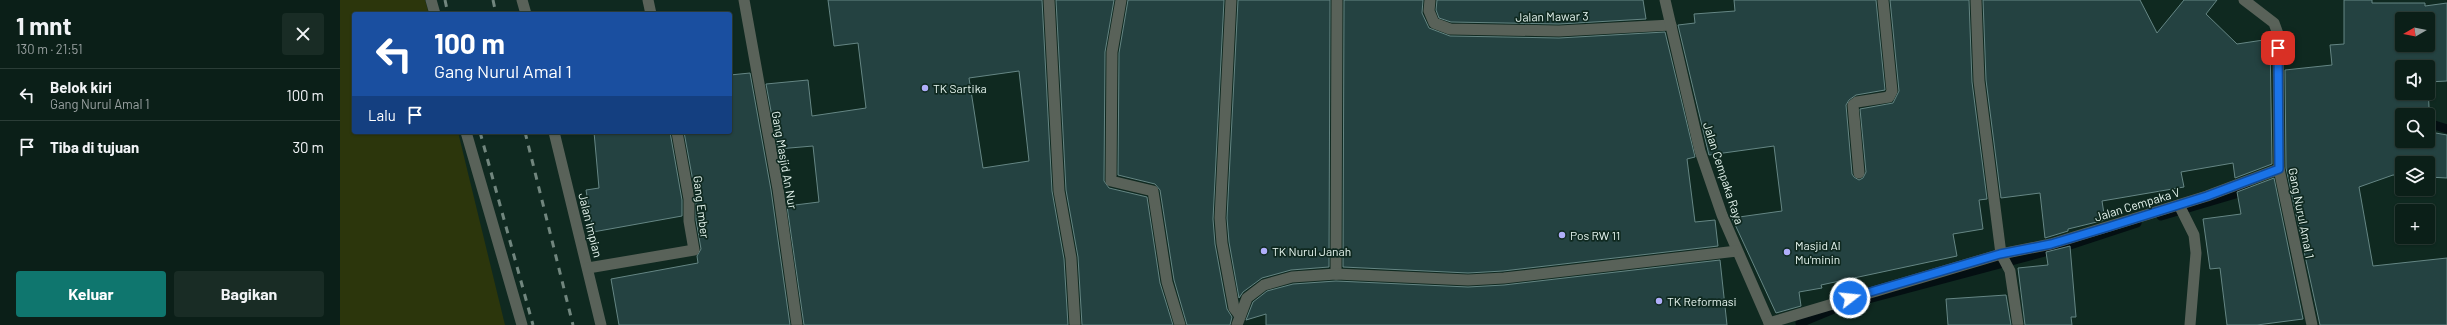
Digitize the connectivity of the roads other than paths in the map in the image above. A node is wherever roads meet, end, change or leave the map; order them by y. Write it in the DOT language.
graph roads {
  1 [pos="431,0"];
  2 [pos="522,0"];
  3 [pos="648,0"];
  4 [pos="744,0"];
  5 [pos="1049,0"];
  6 [pos="1121,0"];
  7 [pos="1231,0"];
  8 [pos="1337,0"];
  9 [pos="1430,0"];
  10 [pos="1665,0"];
  11 [pos="1883,0"];
  12 [pos="1976,0"];
  13 [pos="2244,0"];
  14 [pos="434,12"];
  15 [pos="525,12"];
  16 [pos="651,12"];
  17 [pos="1671,25"];
  18 [pos="467,134"];
  19 [pos="554,134"];
  20 [pos="676,134"];
  21 [pos="2279,170"];
  22 [pos="1859,173"];
  23 [pos="2181,208"];
  24 [pos="1736,251"];
  25 [pos="2004,260"];
  26 [pos="588,268"];
  27 [pos="1336,274"];
  28 [pos="1238,321"];
  29 [pos="1770,324"];
  30 [pos="522,325"];
  31 [pos="601,325"];
  32 [pos="797,325"];
  33 [pos="1075,325"];
  34 [pos="1180,325"];
  35 [pos="2018,325"];
  36 [pos="2190,325"];
  37 [pos="2312,325"];
  1 -- 14 [label="street"];
  2 -- 15 [label="street"];
  3 -- 16 [label="street"];
  4 -- 32 [label="street, Gang Masjid An Nur"];
  5 -- 33 [label="street"];
  6 -- 34 [label="street"];
  7 -- 28 [label="street"];
  8 -- 27 [label="street"];
  9 -- 17 [label="street, Jalan Mawar 3"];
  10 -- 17 [label="street, Jalan Cempaka Raya"];
  11 -- 22 [label="street"];
  12 -- 25 [label="street"];
  13 -- 21 [label="street, Gang Nurul Amal 1"];
  17 -- 24 [label="street, Jalan Cempaka Raya"];
  18 -- 30 [label="street"];
  19 -- 26 [label="street, Jalan Impian"];
  20 -- 26 [label="street, Gang Ember"];
  21 -- 23 [label="street, Jalan Cempaka V"];
  21 -- 37 [label="street, Gang Nurul Amal 1"];
  23 -- 25 [label="street, Jalan Cempaka V"];
  23 -- 36 [label="street"];
  24 -- 27 [label="street"];
  24 -- 29 [label="street, Jalan Cempaka Raya"];
  25 -- 29 [label="street, Jalan Cempaka V"];
  25 -- 35 [label="street"];
  26 -- 31 [label="street, Jalan Impian"];
  27 -- 28 [label="street"];
}
